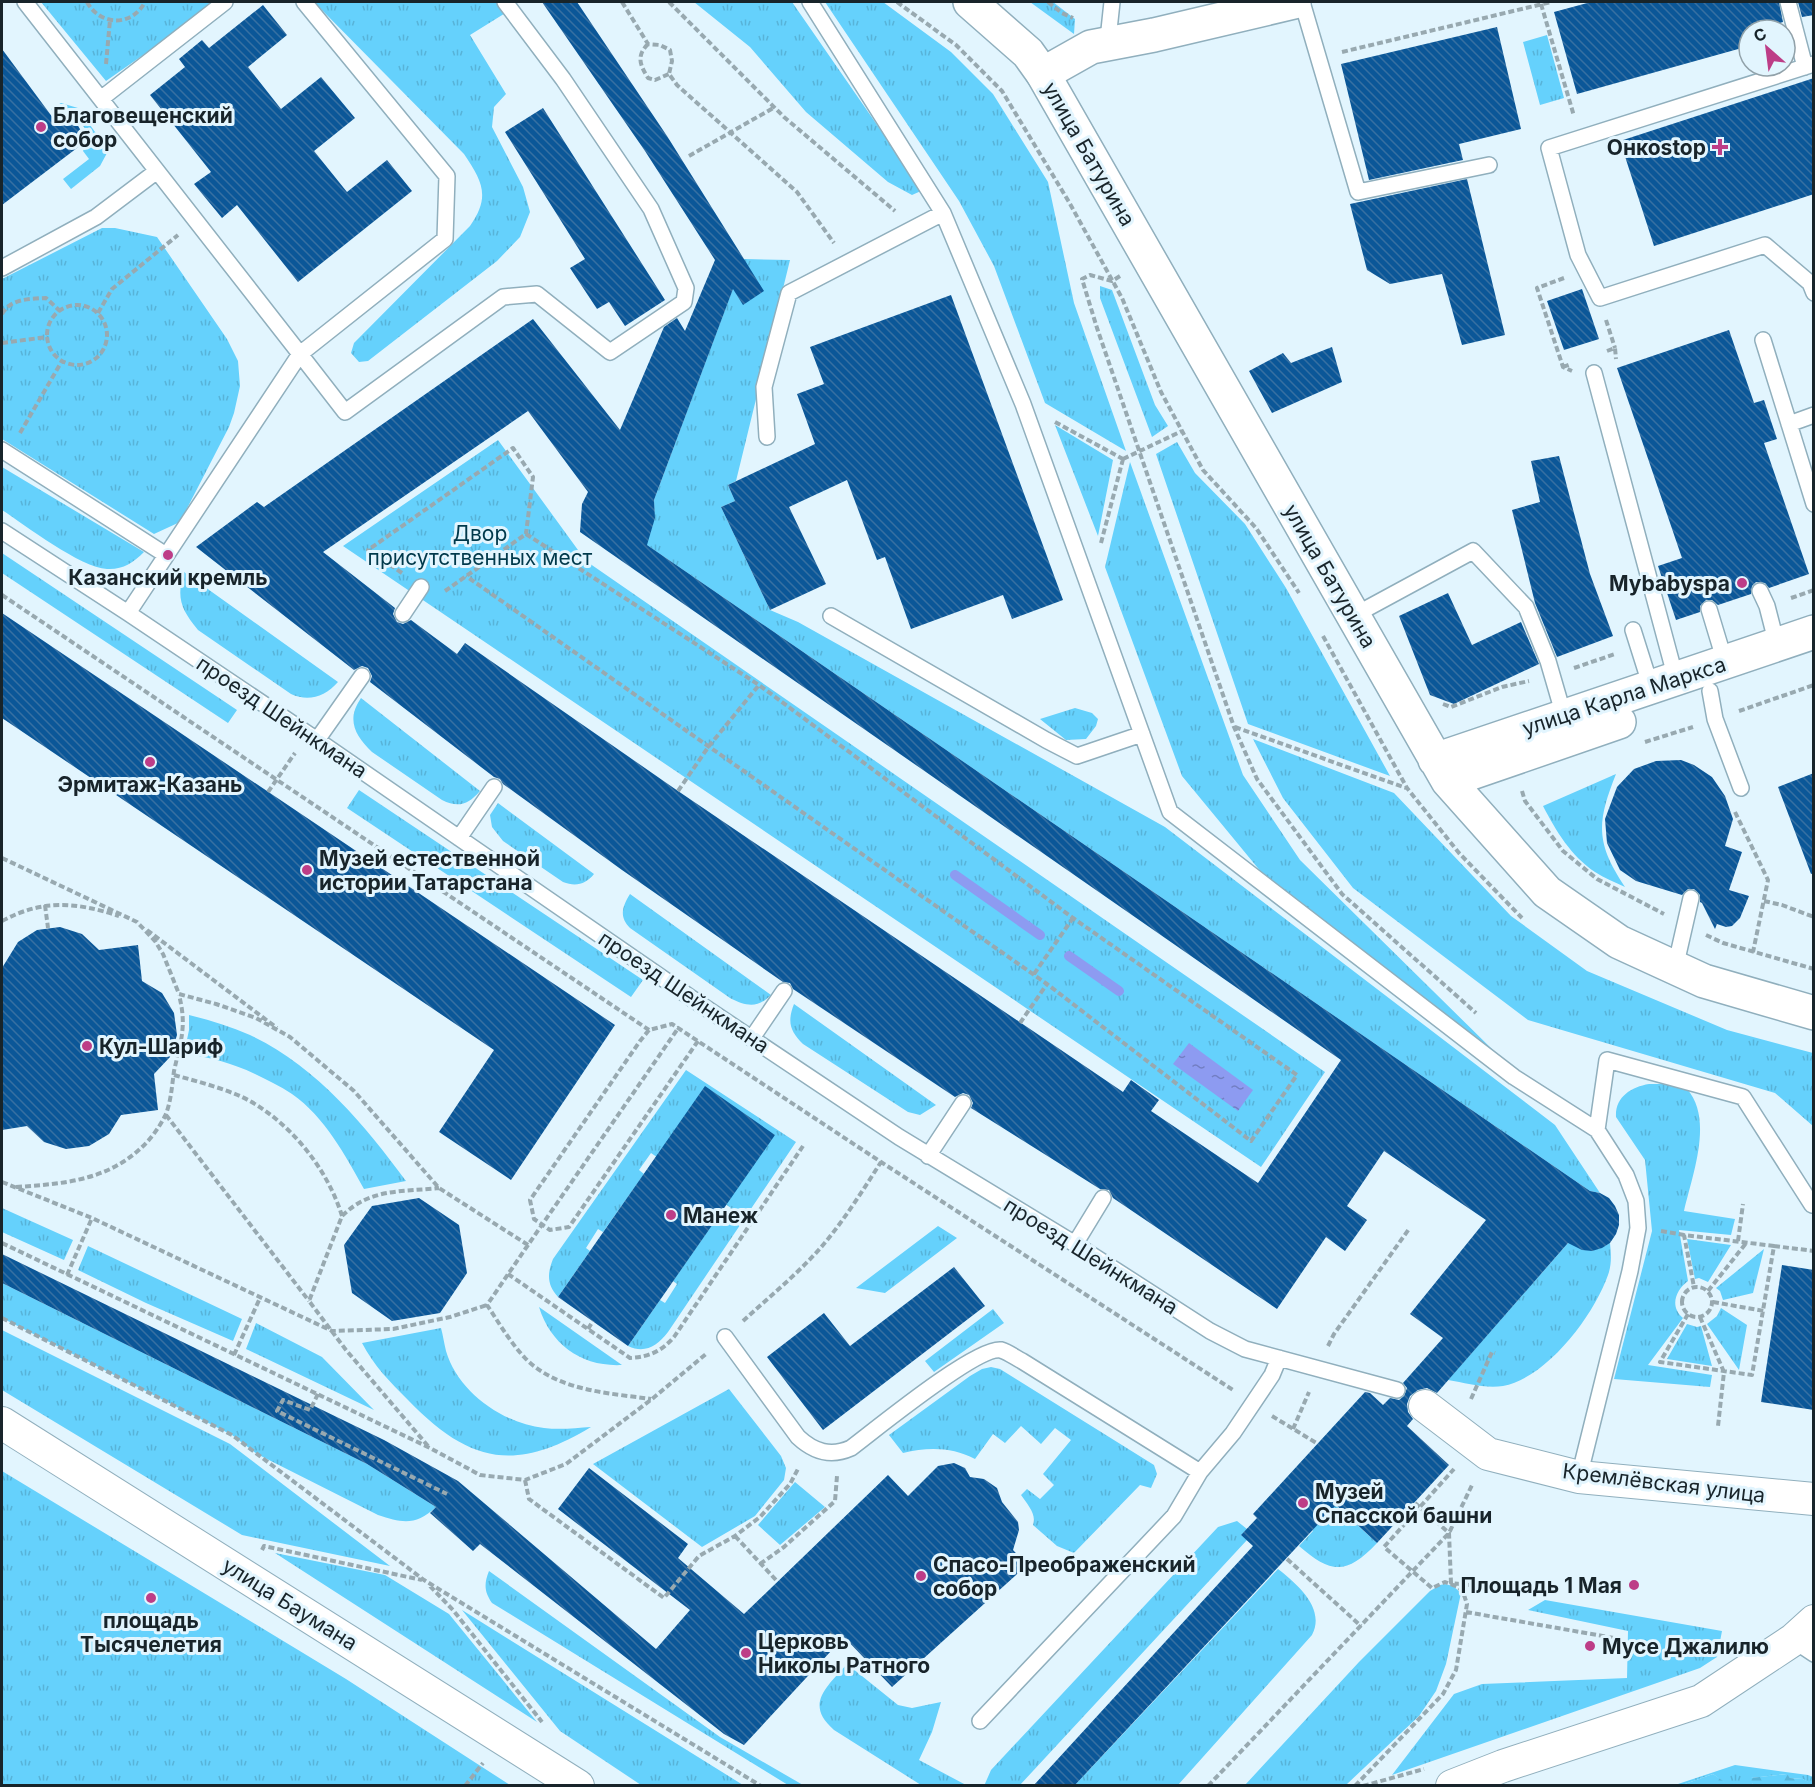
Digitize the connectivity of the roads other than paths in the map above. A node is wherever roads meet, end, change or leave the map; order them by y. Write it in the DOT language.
graph roads {
  1 [pos="25,2"];
  2 [pos="225,2"];
  3 [pos="304,2"];
  4 [pos="505,2"];
  5 [pos="810,2"];
  6 [pos="970,2"];
  7 [pos="1112,2"];
  8 [pos="1294,2"];
  9 [pos="1302,2"];
  10 [pos="1788,2"];
  11 [pos="1109,30"];
  12 [pos="1809,66"];
  13 [pos="1043,74"];
  14 [pos="102,98"];
  15 [pos="1489,165"];
  16 [pos="156,171"];
  17 [pos="943,213"];
  18 [pos="2,268"];
  19 [pos="1814,293"];
  20 [pos="1763,340"];
  21 [pos="300,354"];
  22 [pos="1587,374"];
  23 [pos="1814,415"];
  24 [pos="1789,424"];
  25 [pos="767,437"];
  26 [pos="5,452"];
  27 [pos="1814,504"];
  28 [pos="2,531"];
  29 [pos="166,555"];
  30 [pos="421,587"];
  31 [pos="1760,591"];
  32 [pos="1708,609"];
  33 [pos="128,613"];
  34 [pos="403,614"];
  35 [pos="831,616"];
  36 [pos="1353,616"];
  37 [pos="1633,630"];
  38 [pos="1814,632"];
  39 [pos="1777,645"];
  40 [pos="1814,656"];
  41 [pos="1725,662"];
  42 [pos="362,676"];
  43 [pos="1663,683"];
  44 [pos="1712,705"];
  45 [pos="1564,716"];
  46 [pos="1142,734"];
  47 [pos="313,737"];
  48 [pos="1441,770"];
  49 [pos="494,787"];
  50 [pos="1741,788"];
  51 [pos="459,838"];
  52 [pos="1691,898"];
  53 [pos="1675,968"];
  54 [pos="784,991"];
  55 [pos="1814,1013"];
  56 [pos="752,1038"];
  57 [pos="963,1103"];
  58 [pos="1597,1130"];
  59 [pos="928,1156"];
  60 [pos="1103,1198"];
  61 [pos="1812,1205"];
  62 [pos="1076,1244"];
  63 [pos="725,1337"];
  64 [pos="1279,1358"];
  65 [pos="1397,1390"];
  66 [pos="1425,1406"];
  67 [pos="2,1423"];
  68 [pos="1200,1472"];
  69 [pos="1579,1477"];
  70 [pos="1814,1499"];
  71 [pos="1807,1638"];
  72 [pos="980,1721"];
  73 [pos="578,1785"];
  74 [pos="1452,1785"];
  1 -- 14 [label="lane"];
  2 -- 14 [label="lane"];
  3 -- 21 [label="lane"];
  4 -- 21 [label="lane"];
  5 -- 17 [label="lane"];
  6 -- 13 [label="main road, улица Батурина"];
  7 -- 11 [label="lane"];
  8 -- 13 [label="main road"];
  9 -- 15 [label="lane"];
  10 -- 12 [label="lane"];
  12 -- 19 [label="lane"];
  13 -- 36 [label="main road, улица Батурина"];
  14 -- 16 [label="lane"];
  16 -- 18 [label="lane"];
  16 -- 21 [label="lane"];
  17 -- 25 [label="lane"];
  17 -- 46 [label="lane"];
  20 -- 24 [label="lane"];
  21 -- 29 [label="lane"];
  22 -- 43 [label="lane"];
  23 -- 24 [label="lane"];
  24 -- 27 [label="lane"];
  26 -- 29 [label="lane"];
  28 -- 33 [label="lane, проезд Шейнкмана"];
  29 -- 33 [label="lane"];
  30 -- 34 [label="lane"];
  31 -- 39 [label="lane"];
  32 -- 41 [label="lane"];
  33 -- 47 [label="lane, проезд Шейнкмана"];
  35 -- 46 [label="lane"];
  36 -- 45 [label="lane"];
  36 -- 48 [label="main road, улица Батурина"];
  37 -- 43 [label="lane"];
  38 -- 39 [label="main road, улица Карла Маркса"];
  39 -- 41 [label="main road, улица Карла Маркса"];
  40 -- 44 [label="main road, улица Карла Маркса"];
  41 -- 43 [label="main road, улица Карла Маркса"];
  42 -- 47 [label="lane"];
  43 -- 45 [label="main road, улица Карла Маркса"];
  44 -- 48 [label="main road, улица Карла Маркса"];
  44 -- 50 [label="lane"];
  45 -- 48 [label="main road, улица Карла Маркса"];
  46 -- 58 [label="lane"];
  47 -- 51 [label="lane, проезд Шейнкмана"];
  48 -- 53 [label="main road, улица Батурина"];
  49 -- 51 [label="lane"];
  51 -- 56 [label="lane, проезд Шейнкмана"];
  52 -- 53 [label="lane"];
  53 -- 55 [label="main road, улица Батурина"];
  54 -- 56 [label="lane"];
  56 -- 59 [label="lane, проезд Шейнкмана"];
  57 -- 59 [label="lane"];
  58 -- 61 [label="lane"];
  58 -- 69 [label="lane"];
  59 -- 62 [label="lane, проезд Шейнкмана"];
  60 -- 62 [label="lane"];
  62 -- 64 [label="lane, проезд Шейнкмана"];
  63 -- 68 [label="lane"];
  64 -- 65 [label="lane, проезд Шейнкмана"];
  64 -- 68 [label="lane"];
  66 -- 69 [label="street, Кремлёвская улица"];
  67 -- 73 [label="street, улица Баумана"];
  68 -- 72 [label="lane"];
  69 -- 70 [label="street, Кремлёвская улица"];
  71 -- 74 [label="street"];
}
